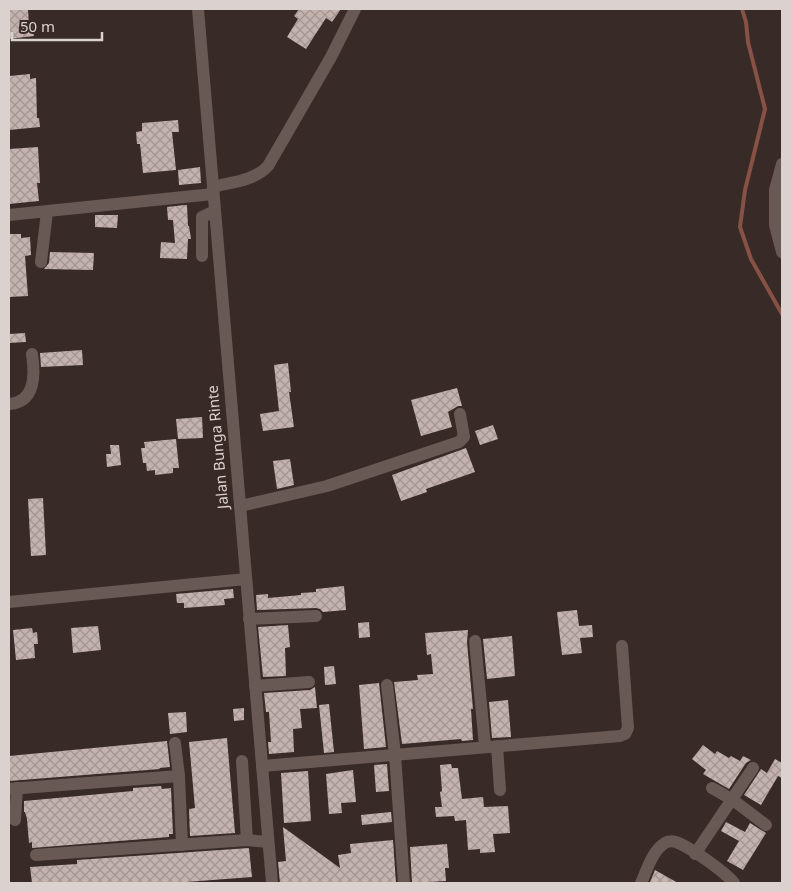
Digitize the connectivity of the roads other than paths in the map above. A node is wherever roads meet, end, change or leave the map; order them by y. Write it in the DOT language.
graph roads {
  1 [pos="198,9"];
  2 [pos="355,9"];
  3 [pos="782,164"];
  4 [pos="213,191"];
  5 [pos="215,211"];
  6 [pos="47,212"];
  7 [pos="9,215"];
  8 [pos="782,252"];
  9 [pos="202,256"];
  10 [pos="40,262"];
  11 [pos="32,354"];
  12 [pos="9,404"];
  13 [pos="460,414"];
  14 [pos="240,506"];
  15 [pos="246,579"];
  16 [pos="9,602"];
  17 [pos="316,616"];
  18 [pos="249,619"];
  19 [pos="475,641"];
  20 [pos="622,646"];
  21 [pos="309,682"];
  22 [pos="387,685"];
  23 [pos="255,686"];
  24 [pos="175,743"];
  25 [pos="491,746"];
  26 [pos="395,754"];
  27 [pos="242,761"];
  28 [pos="262,766"];
  29 [pos="753,768"];
  30 [pos="179,776"];
  31 [pos="13,788"];
  32 [pos="712,788"];
  33 [pos="500,790"];
  34 [pos="733,800"];
  35 [pos="15,820"];
  36 [pos="766,825"];
  37 [pos="247,840"];
  38 [pos="268,842"];
  39 [pos="182,845"];
  40 [pos="695,854"];
  41 [pos="36,855"];
  42 [pos="643,882"];
  43 [pos="272,883"];
  44 [pos="404,883"];
  45 [pos="734,883"];
  1 -- 4 [label="street, Jalan Bunga Rinte"];
  2 -- 4 [label="street"];
  3 -- 8 [label="street"];
  4 -- 5 [label="street, Jalan Bunga Rinte"];
  4 -- 6 [label="street"];
  5 -- 9 [label="street"];
  5 -- 14 [label="street, Jalan Bunga Rinte"];
  6 -- 7 [label="street"];
  6 -- 10 [label="street"];
  11 -- 12 [label="street"];
  13 -- 14 [label="street"];
  14 -- 15 [label="street, Jalan Bunga Rinte"];
  15 -- 16 [label="street"];
  15 -- 18 [label="street, Jalan Bunga Rinte"];
  17 -- 18 [label="street"];
  18 -- 23 [label="street, Jalan Bunga Rinte"];
  19 -- 25 [label="street"];
  20 -- 25 [label="street"];
  21 -- 23 [label="street"];
  22 -- 26 [label="street"];
  23 -- 28 [label="street, Jalan Bunga Rinte"];
  24 -- 30 [label="street"];
  25 -- 26 [label="street"];
  25 -- 33 [label="street"];
  26 -- 28 [label="street"];
  26 -- 44 [label="street"];
  27 -- 37 [label="street"];
  28 -- 38 [label="street, Jalan Bunga Rinte"];
  29 -- 34 [label="street"];
  30 -- 31 [label="street"];
  30 -- 39 [label="street"];
  31 -- 35 [label="street"];
  32 -- 34 [label="street"];
  34 -- 36 [label="street"];
  34 -- 40 [label="street"];
  37 -- 38 [label="street"];
  37 -- 39 [label="street"];
  38 -- 43 [label="street, Jalan Bunga Rinte"];
  39 -- 41 [label="street"];
  40 -- 42 [label="street"];
  40 -- 45 [label="street"];
}
